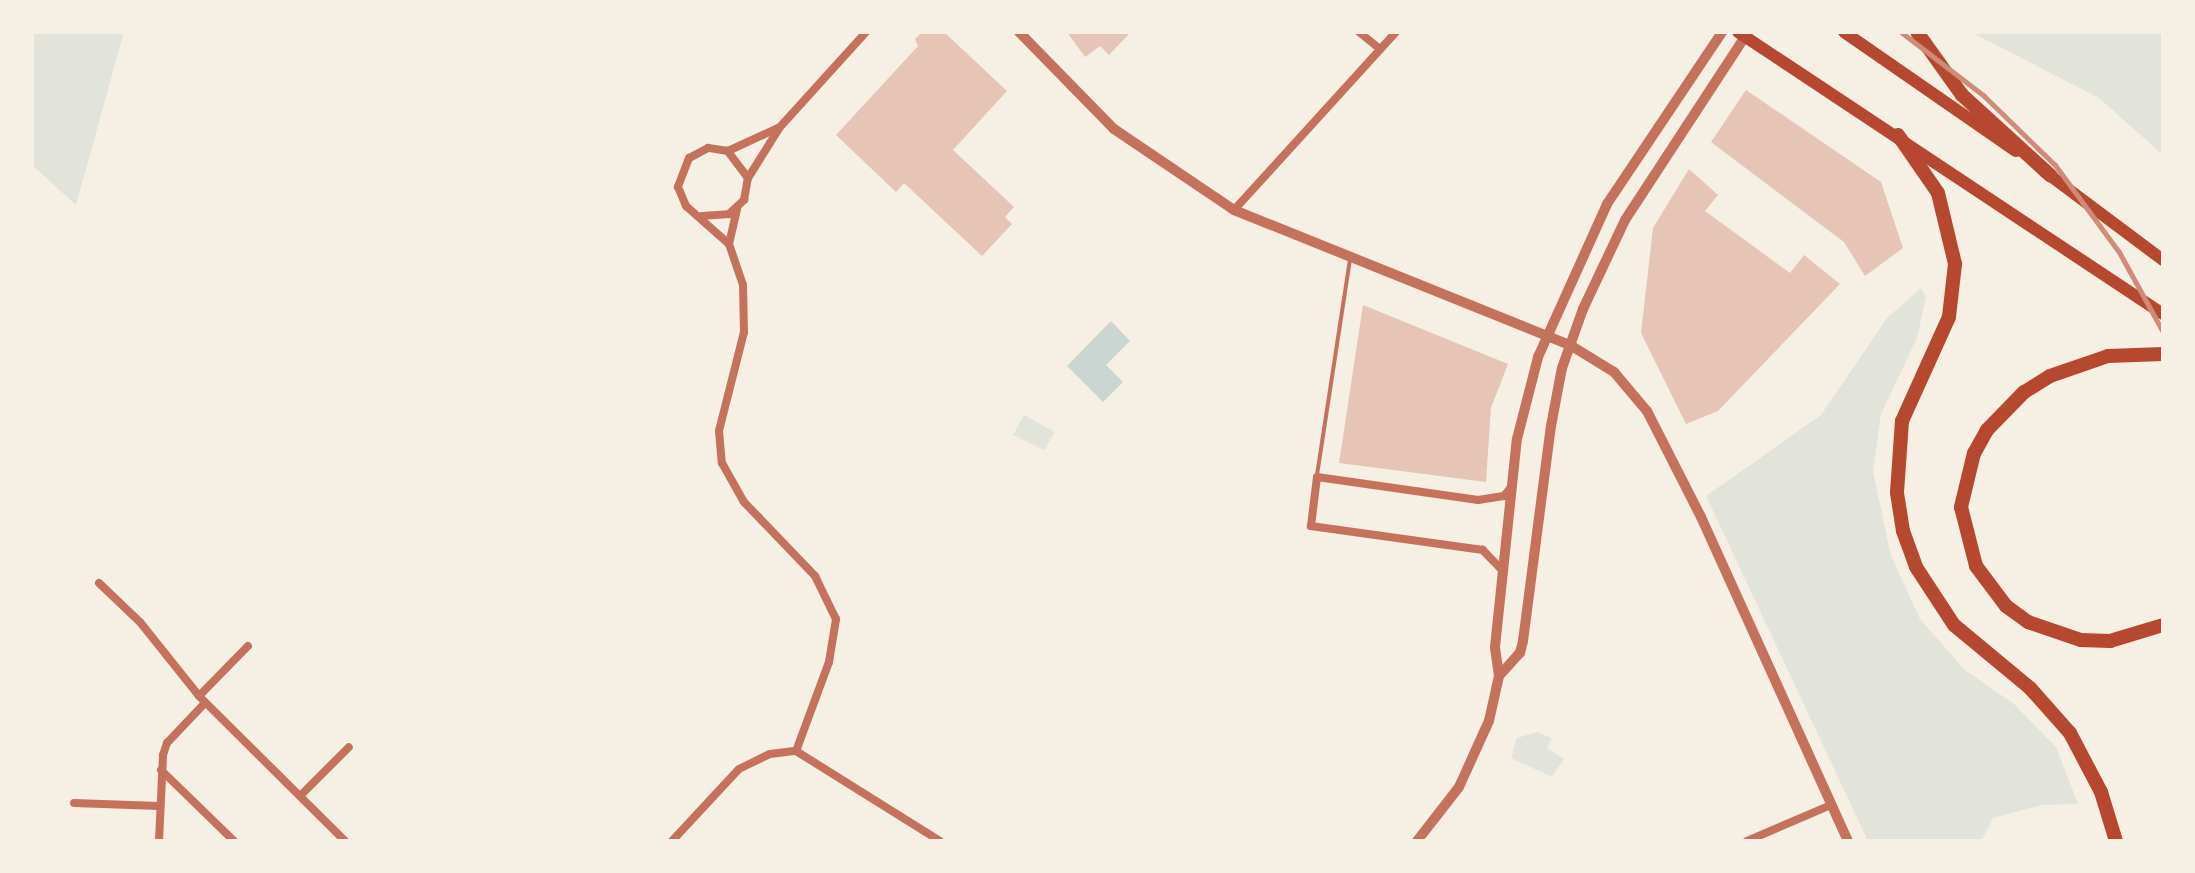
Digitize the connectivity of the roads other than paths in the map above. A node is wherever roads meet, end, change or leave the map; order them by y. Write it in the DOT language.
graph roads {
  1 [pos="866,32"];
  2 [pos="1019,32"];
  3 [pos="1359,32"];
  4 [pos="1396,32"];
  5 [pos="1722,32"];
  6 [pos="1844,32"];
  7 [pos="1917,32"];
  8 [pos="1744,34"];
  9 [pos="1380,49"];
  10 [pos="780,127"];
  11 [pos="1898,135"];
  12 [pos="728,151"];
  13 [pos="2051,176"];
  14 [pos="748,178"];
  15 [pos="737,209"];
  16 [pos="1234,210"];
  17 [pos="702,216"];
  18 [pos="729,244"];
  19 [pos="1350,259"];
  20 [pos="2163,260"];
  21 [pos="2163,314"];
  22 [pos="1547,335"];
  23 [pos="1570,345"];
  24 [pos="2163,354"];
  25 [pos="1317,477"];
  26 [pos="1513,485"];
  27 [pos="1506,575"];
  28 [pos="99,583"];
  29 [pos="2163,625"];
  30 [pos="248,646"];
  31 [pos="1499,676"];
  32 [pos="202,699"];
  33 [pos="349,747"];
  34 [pos="796,751"];
  35 [pos="161,770"];
  36 [pos="300,796"];
  37 [pos="74,803"];
  38 [pos="1831,805"];
  39 [pos="159,806"];
  40 [pos="159,841"];
  41 [pos="234,841"];
  42 [pos="345,841"];
  43 [pos="672,841"];
  44 [pos="940,841"];
  45 [pos="1417,841"];
  46 [pos="1747,841"];
  47 [pos="1848,841"];
  48 [pos="2116,841"];
  1 -- 10 [label="street"];
  2 -- 16 [label="street"];
  3 -- 9 [label="street"];
  4 -- 9 [label="street"];
  5 -- 22 [label="street"];
  6 -- 13 [label="main road"];
  7 -- 13 [label="highway"];
  8 -- 11 [label="main road"];
  8 -- 23 [label="street"];
  9 -- 16 [label="street"];
  10 -- 12 [label="street"];
  10 -- 14 [label="street"];
  11 -- 21 [label="main road"];
  11 -- 48 [label="highway"];
  12 -- 14 [label="street"];
  12 -- 17 [label="street"];
  13 -- 20 [label="main road"];
  14 -- 15 [label="street"];
  15 -- 17 [label="street"];
  15 -- 18 [label="street"];
  16 -- 19 [label="street"];
  17 -- 18 [label="street"];
  18 -- 34 [label="street"];
  19 -- 22 [label="street"];
  19 -- 25 [label="lane"];
  22 -- 23 [label="street"];
  22 -- 26 [label="street"];
  23 -- 31 [label="street"];
  23 -- 38 [label="street"];
  24 -- 29 [label="highway"];
  25 -- 26 [label="street"];
  25 -- 27 [label="street"];
  26 -- 27 [label="street"];
  27 -- 31 [label="street"];
  28 -- 32 [label="street"];
  30 -- 32 [label="street"];
  31 -- 45 [label="street"];
  32 -- 35 [label="street"];
  32 -- 36 [label="street"];
  33 -- 36 [label="street"];
  34 -- 43 [label="street"];
  34 -- 44 [label="street"];
  35 -- 39 [label="street"];
  35 -- 41 [label="street"];
  36 -- 42 [label="street"];
  37 -- 39 [label="street"];
  38 -- 46 [label="street"];
  38 -- 47 [label="street"];
  39 -- 40 [label="street"];
}
